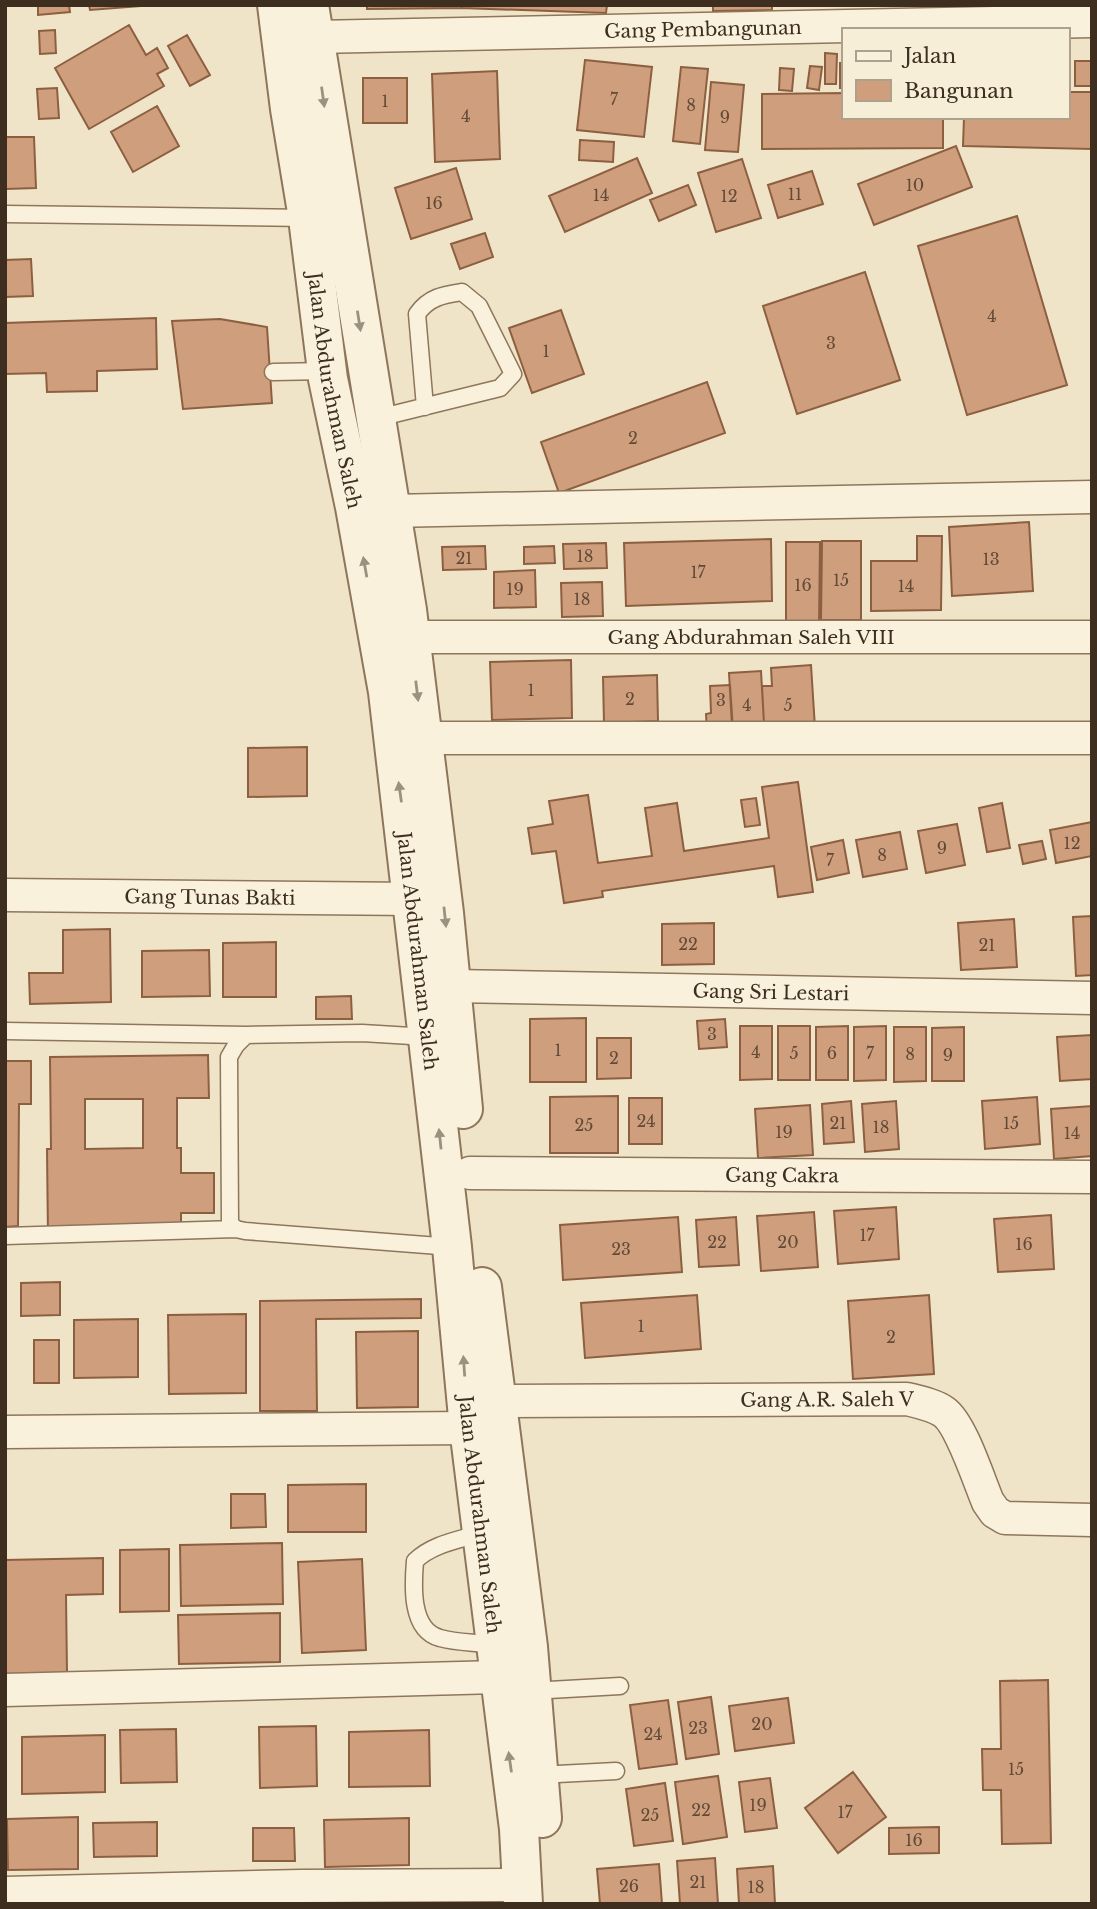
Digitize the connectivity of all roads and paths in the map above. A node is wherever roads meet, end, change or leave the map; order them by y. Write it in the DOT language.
graph roads {
  1 [pos="277,5"];
  2 [pos="312,21"];
  3 [pos="1092,21"];
  4 [pos="5,214"];
  5 [pos="308,218"];
  6 [pos="327,371"];
  7 [pos="273,372"];
  8 [pos="425,407"];
  9 [pos="374,419"];
  10 [pos="1092,497"];
  11 [pos="390,511"];
  12 [pos="1092,636"];
  13 [pos="410,637"];
  14 [pos="408,738"];
  15 [pos="1092,738"];
  16 [pos="5,895"];
  17 [pos="414,899"];
  18 [pos="451,986"];
  19 [pos="1092,998"];
  20 [pos="5,1031"];
  21 [pos="246,1035"];
  22 [pos="428,1037"];
  23 [pos="470,1173"];
  24 [pos="1092,1177"];
  25 [pos="236,1229"];
  26 [pos="5,1236"];
  27 [pos="452,1247"];
  28 [pos="496,1401"];
  29 [pos="469,1428"];
  30 [pos="5,1432"];
  31 [pos="1092,1520"];
  32 [pos="481,1533"];
  33 [pos="508,1671"];
  34 [pos="620,1686"];
  35 [pos="5,1690"];
  36 [pos="616,1771"];
  37 [pos="538,1775"];
  38 [pos="531,1829"];
  39 [pos="5,1893"];
  40 [pos="532,1898"];
  1 -- 5 [label="street, Jalan Abdurahman Saleh"];
  2 -- 3 [label="street, Gang Pembangunan"];
  2 -- 9 [label="street, Jalan Abdurahman Saleh, one-way"];
  4 -- 5 [label="lane"];
  5 -- 6 [label="street, Jalan Abdurahman Saleh"];
  6 -- 7 [label="lane"];
  14 -- 6 [label="street, Jalan Abdurahman Saleh, one-way"];
  8 -- 8 [label="lane"];
  8 -- 9 [label="lane"];
  9 -- 11 [label="street, Jalan Abdurahman Saleh"];
  10 -- 11 [label="street"];
  11 -- 13 [label="street, Jalan Abdurahman Saleh"];
  12 -- 13 [label="street, Gang Abdurahman Saleh VIII"];
  13 -- 14 [label="street, Jalan Abdurahman Saleh, one-way"];
  14 -- 15 [label="street"];
  17 -- 14 [label="street, Jalan Abdurahman Saleh, one-way"];
  14 -- 18 [label="street, Jalan Abdurahman Saleh, one-way"];
  16 -- 17 [label="street, Gang Tunas Bakti"];
  17 -- 22 [label="street, Jalan Abdurahman Saleh"];
  18 -- 19 [label="street, Gang Sri Lestari"];
  18 -- 23 [label="street, Jalan Abdurahman Saleh"];
  20 -- 21 [label="lane"];
  21 -- 22 [label="lane"];
  21 -- 25 [label="lane"];
  27 -- 22 [label="street, Jalan Abdurahman Saleh, one-way"];
  23 -- 24 [label="street, Gang Cakra"];
  23 -- 28 [label="street, Jalan Abdurahman Saleh"];
  25 -- 26 [label="lane"];
  25 -- 27 [label="lane"];
  29 -- 27 [label="street, Jalan Abdurahman Saleh, one-way"];
  28 -- 31 [label="street, Gang A.R. Saleh V"];
  28 -- 33 [label="street, Jalan Abdurahman Saleh"];
  29 -- 30 [label="street"];
  29 -- 32 [label="street, Jalan Abdurahman Saleh"];
  32 -- 33 [label="street, Jalan Abdurahman Saleh"];
  32 -- 33 [label="lane"];
  33 -- 34 [label="lane"];
  33 -- 35 [label="street"];
  33 -- 37 [label="street, Jalan Abdurahman Saleh"];
  38 -- 33 [label="street, Jalan Abdurahman Saleh, one-way"];
  36 -- 37 [label="lane"];
  37 -- 38 [label="street, Jalan Abdurahman Saleh"];
  38 -- 40 [label="street, Jalan Abdurahman Saleh"];
  39 -- 40 [label="street"];
}
